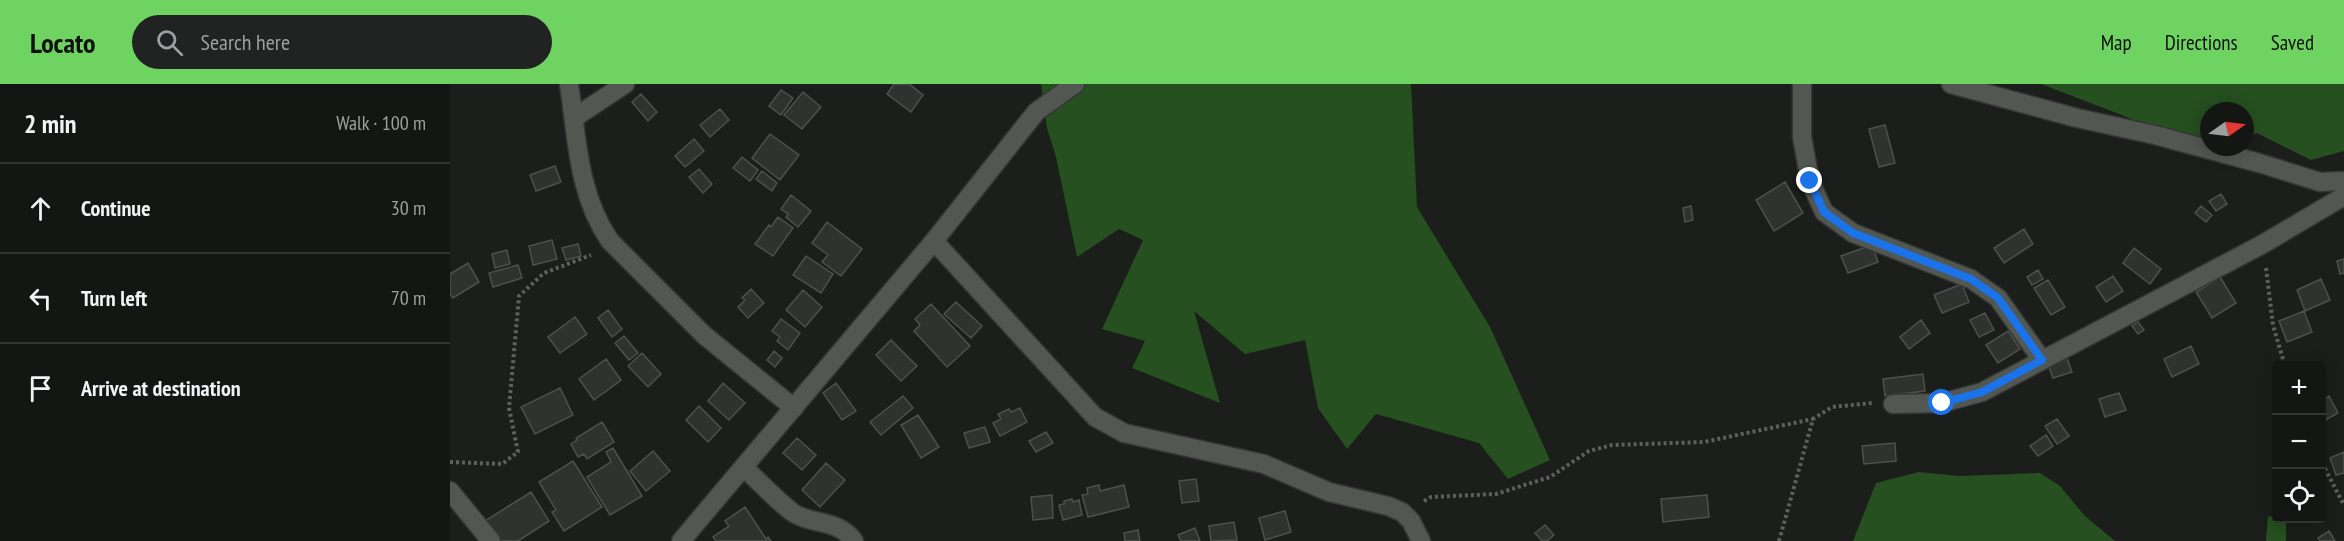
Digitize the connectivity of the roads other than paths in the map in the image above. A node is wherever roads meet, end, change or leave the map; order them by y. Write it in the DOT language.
graph roads {
  1 [pos="569,84"];
  2 [pos="625,84"];
  3 [pos="1075,84"];
  4 [pos="1802,84"];
  5 [pos="1951,84"];
  6 [pos="574,118"];
  7 [pos="2344,181"];
  8 [pos="2344,196"];
  9 [pos="934,241"];
  10 [pos="2042,360"];
  11 [pos="1893,404"];
  12 [pos="794,408"];
  13 [pos="744,468"];
  14 [pos="450,491"];
  15 [pos="491,541"];
  16 [pos="681,541"];
  17 [pos="854,541"];
  18 [pos="1421,541"];
  1 -- 6 [label="street"];
  2 -- 6 [label="street"];
  3 -- 9 [label="street"];
  4 -- 10 [label="street"];
  5 -- 7 [label="street"];
  6 -- 12 [label="street"];
  8 -- 10 [label="street"];
  9 -- 12 [label="street"];
  9 -- 18 [label="street"];
  10 -- 11 [label="street"];
  12 -- 13 [label="street"];
  13 -- 16 [label="street"];
  13 -- 17 [label="street"];
  14 -- 15 [label="street"];
}
